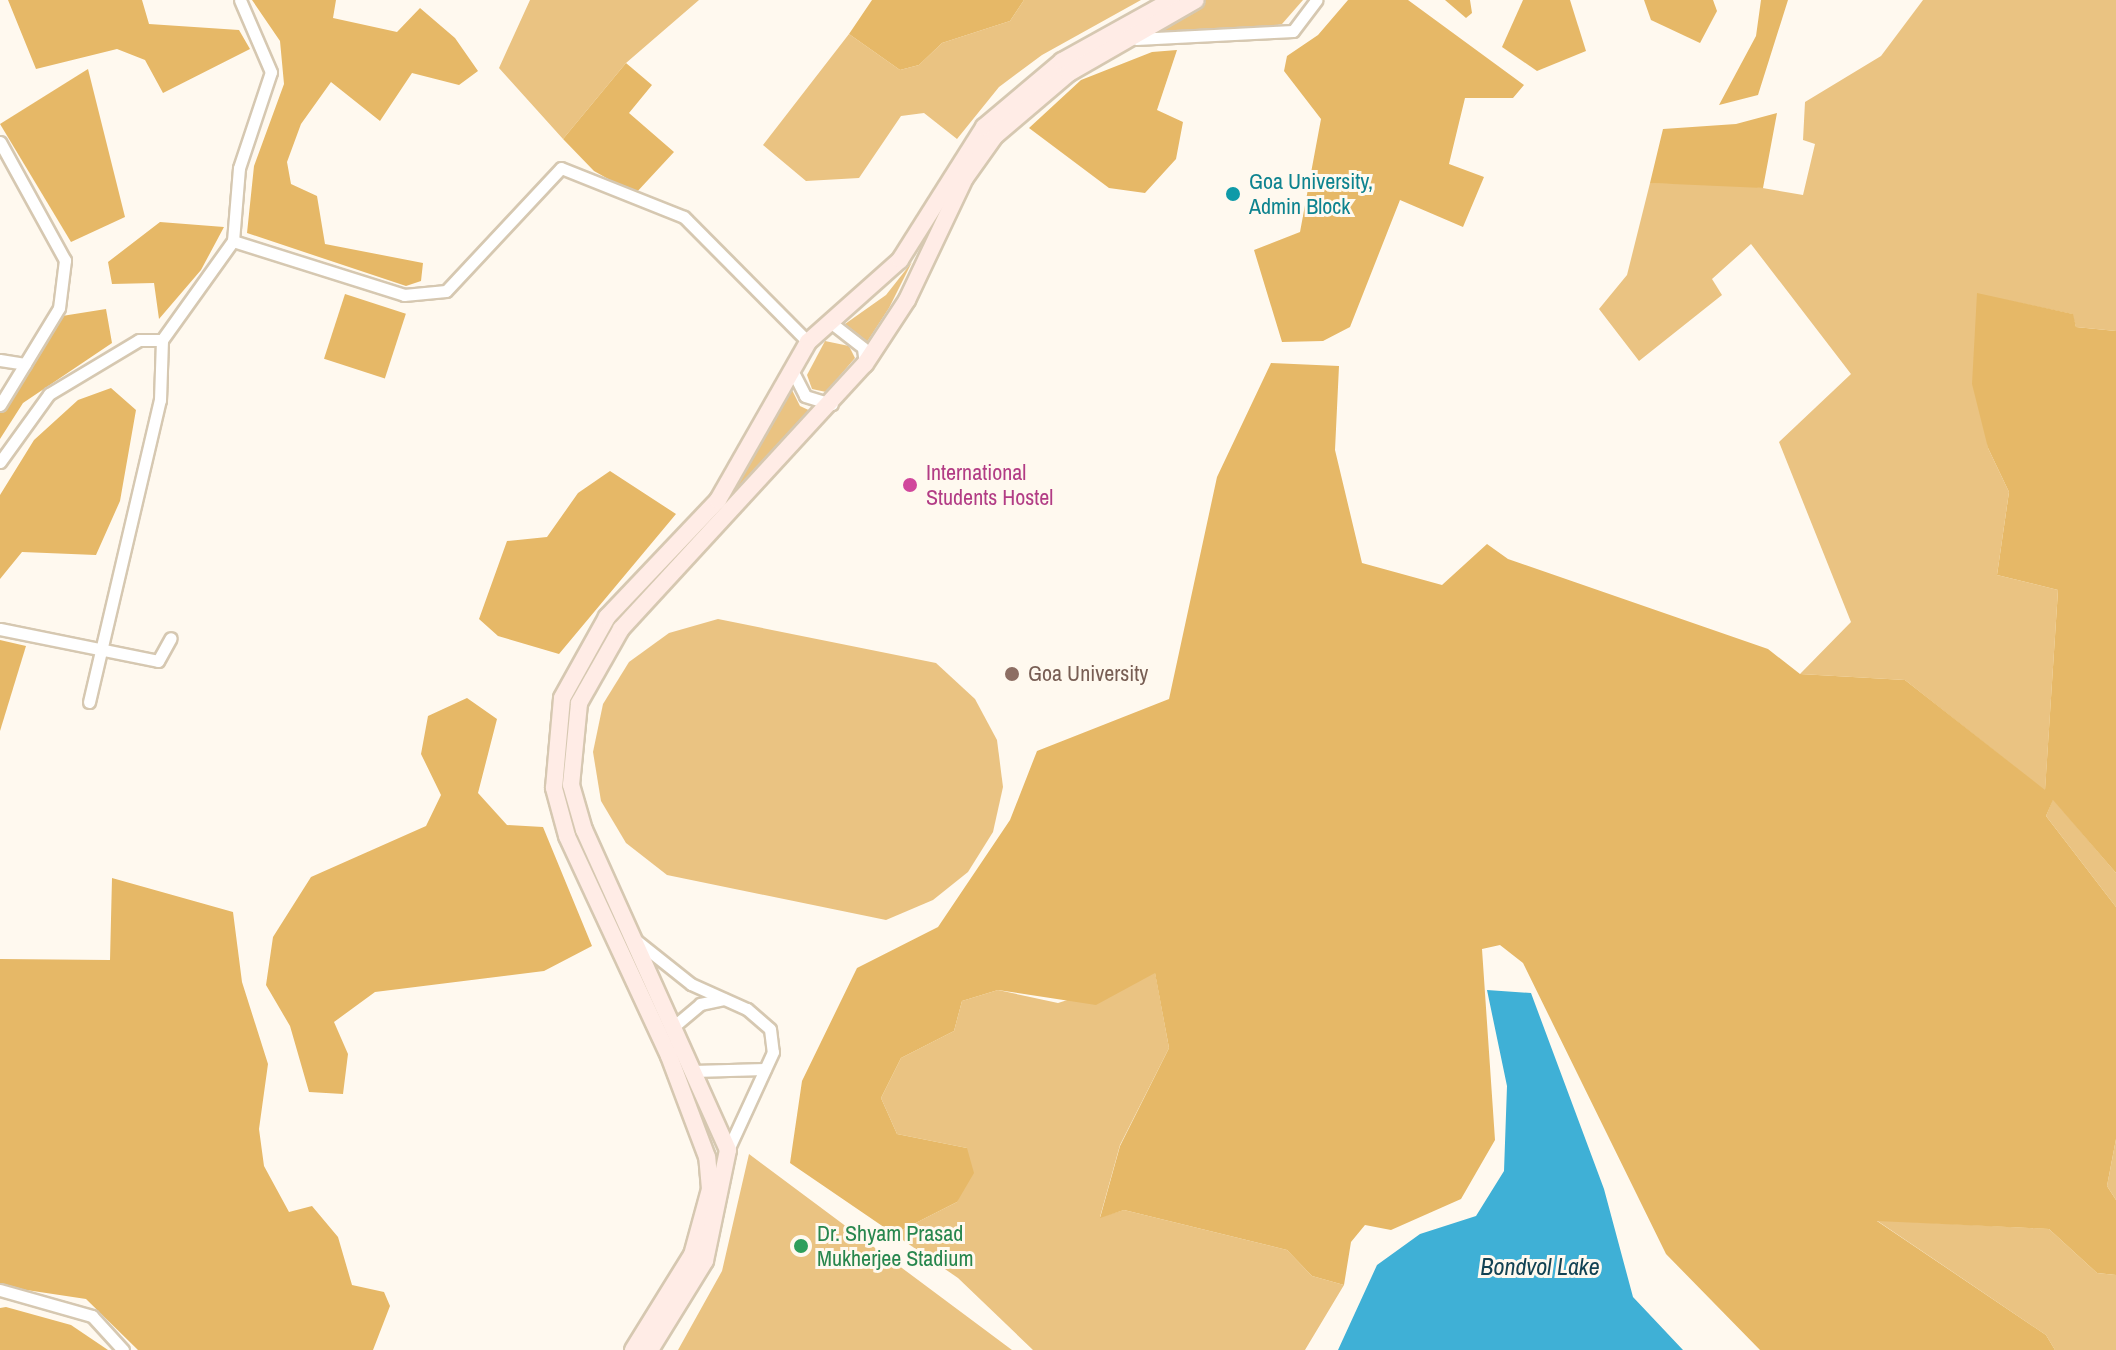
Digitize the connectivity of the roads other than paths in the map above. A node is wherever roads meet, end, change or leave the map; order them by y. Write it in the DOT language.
graph roads {
  1 [pos="240,0"];
  2 [pos="1172,0"];
  3 [pos="1196,0"];
  4 [pos="1316,0"];
  5 [pos="1136,39"];
  6 [pos="0,142"];
  7 [pos="233,241"];
  8 [pos="834,325"];
  9 [pos="162,340"];
  10 [pos="808,342"];
  11 [pos="798,357"];
  12 [pos="0,360"];
  13 [pos="25,364"];
  14 [pos="865,364"];
  15 [pos="795,376"];
  16 [pos="833,404"];
  17 [pos="0,405"];
  18 [pos="0,462"];
  19 [pos="0,629"];
  20 [pos="171,638"];
  21 [pos="101,649"];
  22 [pos="89,702"];
  23 [pos="628,943"];
  24 [pos="724,999"];
  25 [pos="673,1027"];
  26 [pos="765,1069"];
  27 [pos="693,1071"];
  28 [pos="728,1150"];
  29 [pos="0,1290"];
  30 [pos="641,1349"];
  31 [pos="123,1350"];
  1 -- 7 [label="street"];
  2 -- 8 [label="main road"];
  3 -- 5 [label="main road"];
  4 -- 5 [label="street"];
  5 -- 14 [label="main road"];
  6 -- 13 [label="street"];
  7 -- 9 [label="street"];
  7 -- 10 [label="street"];
  8 -- 10 [label="main road"];
  8 -- 14 [label="street"];
  9 -- 18 [label="street"];
  9 -- 21 [label="street"];
  10 -- 11 [label="main road"];
  11 -- 15 [label="main road"];
  11 -- 23 [label="main road"];
  12 -- 13 [label="street"];
  13 -- 17 [label="street"];
  14 -- 16 [label="main road"];
  15 -- 16 [label="street"];
  16 -- 23 [label="main road"];
  19 -- 21 [label="street"];
  20 -- 21 [label="street"];
  21 -- 22 [label="street"];
  23 -- 24 [label="street"];
  23 -- 25 [label="main road"];
  23 -- 30 [label="main road"];
  24 -- 25 [label="street"];
  24 -- 26 [label="street"];
  25 -- 27 [label="main road"];
  26 -- 27 [label="street"];
  26 -- 28 [label="street"];
  27 -- 28 [label="main road"];
  28 -- 30 [label="main road"];
  29 -- 31 [label="street"];
}
